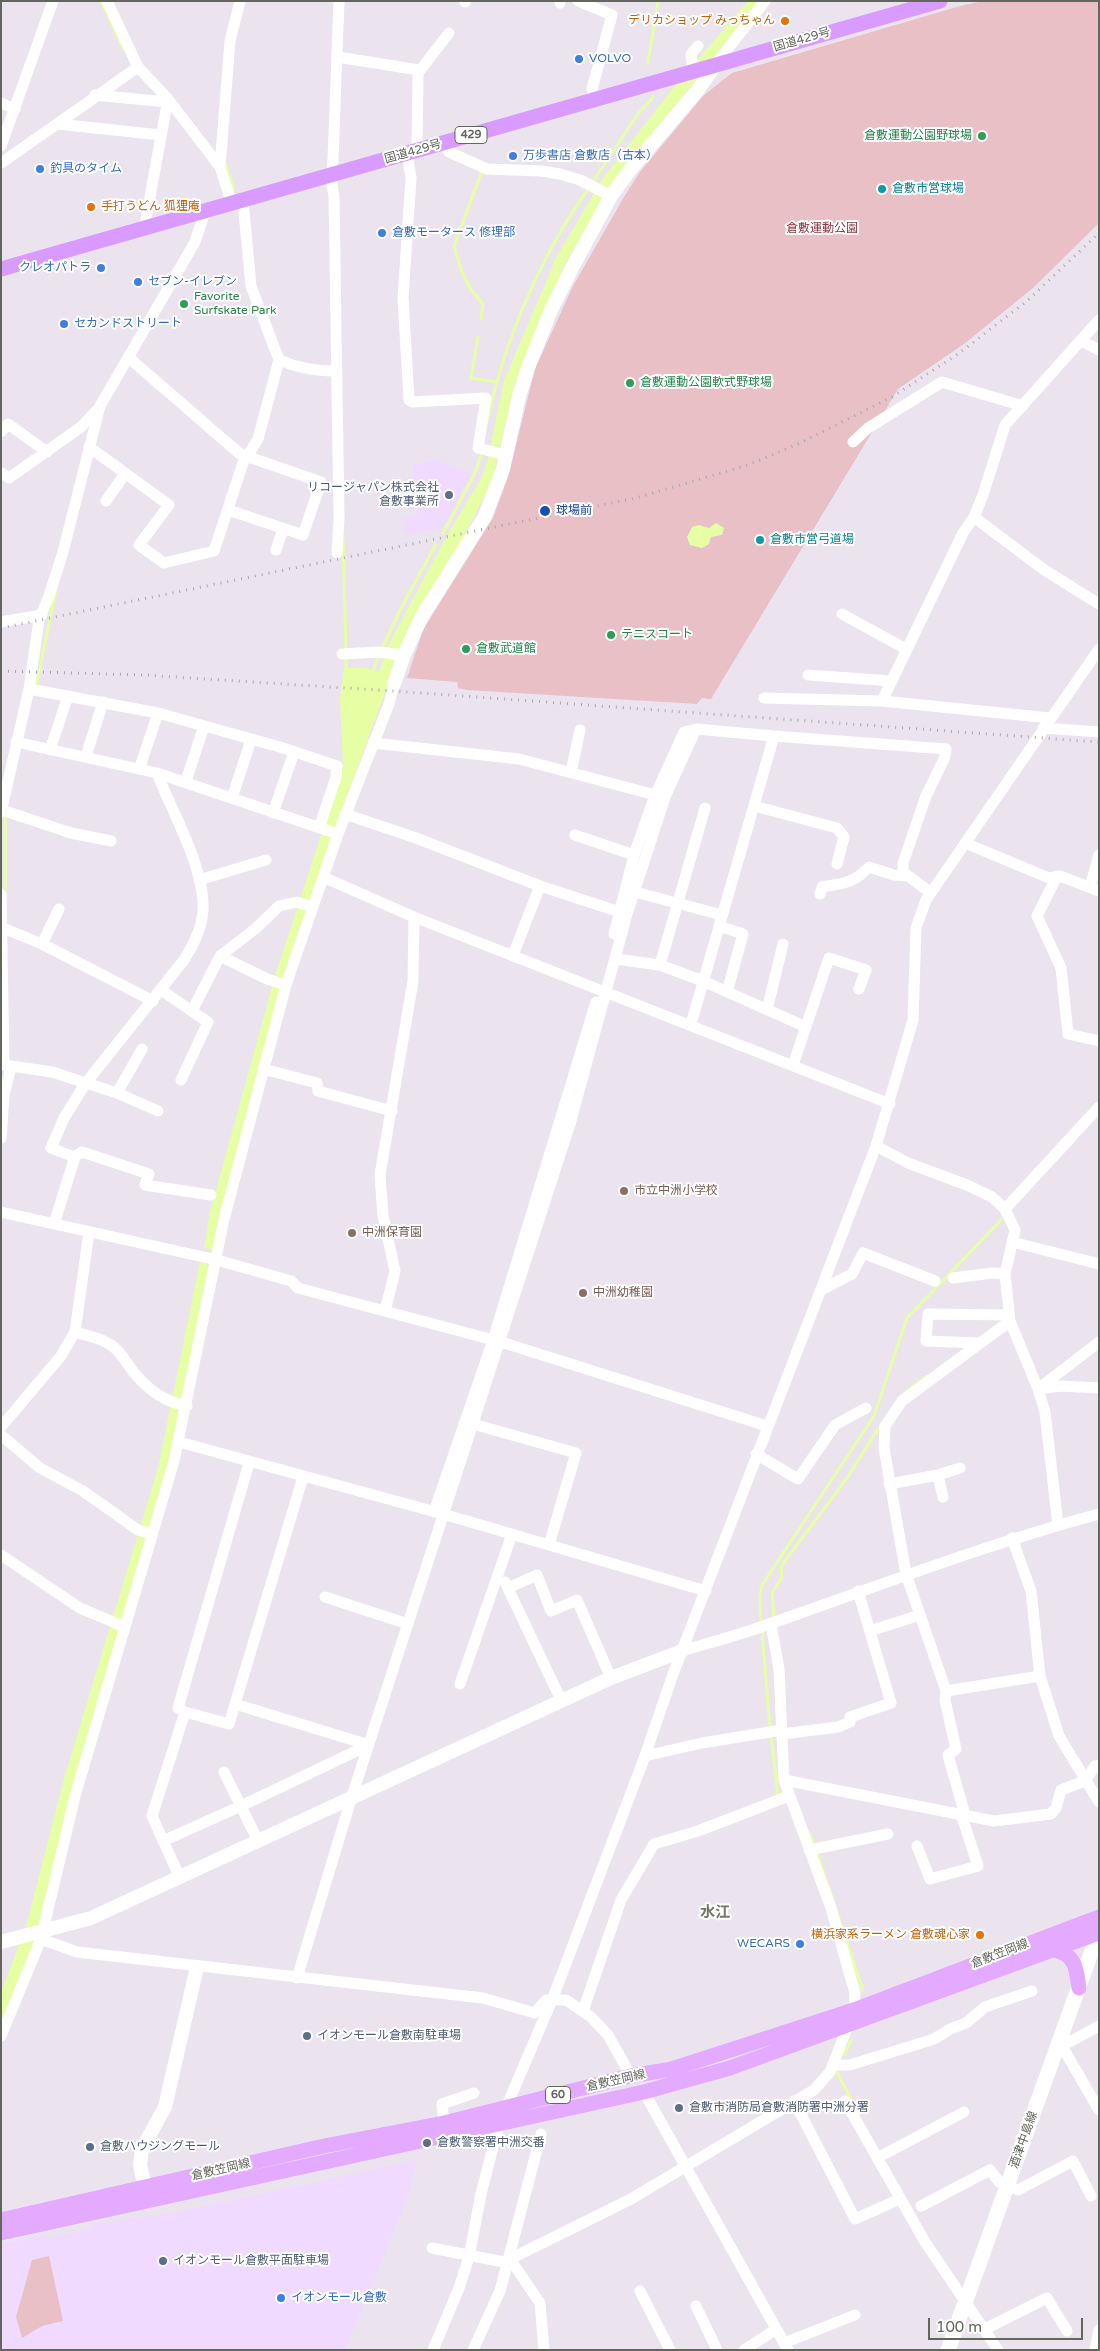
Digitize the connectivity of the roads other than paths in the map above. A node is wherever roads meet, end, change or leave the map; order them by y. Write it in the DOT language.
graph roads {
  1 [pos="53,1"];
  2 [pos="107,1"];
  3 [pos="240,1"];
  4 [pos="339,1"];
  5 [pos="578,1"];
  6 [pos="765,1"];
  7 [pos="940,1"];
  8 [pos="449,33"];
  9 [pos="698,46"];
  10 [pos="341,57"];
  11 [pos="716,64"];
  12 [pos="138,67"];
  13 [pos="419,70"];
  14 [pos="693,71"];
  15 [pos="95,95"];
  16 [pos="168,100"];
  17 [pos="594,100"];
  18 [pos="1,103"];
  19 [pos="15,109"];
  20 [pos="56,124"];
  21 [pos="161,135"];
  22 [pos="445,143"];
  23 [pos="1,146"];
  24 [pos="412,153"];
  25 [pos="1,163"];
  26 [pos="220,167"];
  27 [pos="333,174"];
  28 [pos="599,189"];
  29 [pos="238,202"];
  30 [pos="205,211"];
  31 [pos="144,229"];
  32 [pos="1,269"];
  33 [pos="1099,320"];
  34 [pos="1082,341"];
  35 [pos="1099,350"];
  36 [pos="130,359"];
  37 [pos="279,360"];
  38 [pos="335,371"];
  39 [pos="100,406"];
  40 [pos="1023,406"];
  41 [pos="1,432"];
  42 [pos="853,442"];
  43 [pos="91,449"];
  44 [pos="47,452"];
  45 [pos="504,455"];
  46 [pos="246,458"];
  47 [pos="1,473"];
  48 [pos="125,474"];
  49 [pos="321,482"];
  50 [pos="337,487"];
  51 [pos="106,501"];
  52 [pos="228,510"];
  53 [pos="974,517"];
  54 [pos="283,529"];
  55 [pos="276,550"];
  56 [pos="337,553"];
  57 [pos="1099,604"];
  58 [pos="842,614"];
  59 [pos="42,615"];
  60 [pos="1,622"];
  61 [pos="906,649"];
  62 [pos="1099,649"];
  63 [pos="345,654"];
  64 [pos="402,655"];
  65 [pos="808,675"];
  66 [pos="892,681"];
  67 [pos="394,684"];
  68 [pos="33,690"];
  69 [pos="68,696"];
  70 [pos="764,698"];
  71 [pos="104,702"];
  72 [pos="882,702"];
  73 [pos="158,713"];
  74 [pos="1050,718"];
  75 [pos="204,726"];
  76 [pos="1043,728"];
  77 [pos="580,730"];
  78 [pos="1099,732"];
  79 [pos="774,736"];
  80 [pos="251,740"];
  81 [pos="18,742"];
  82 [pos="373,743"];
  83 [pos="50,750"];
  84 [pos="294,752"];
  85 [pos="86,756"];
  86 [pos="1,758"];
  87 [pos="11,765"];
  88 [pos="140,768"];
  89 [pos="157,772"];
  90 [pos="571,772"];
  91 [pos="338,778"];
  92 [pos="186,781"];
  93 [pos="355,783"];
  94 [pos="660,796"];
  95 [pos="232,798"];
  96 [pos="754,806"];
  97 [pos="705,808"];
  98 [pos="4,811"];
  99 [pos="273,813"];
  100 [pos="345,814"];
  101 [pos="321,829"];
  102 [pos="336,834"];
  103 [pos="575,835"];
  104 [pos="111,841"];
  105 [pos="965,843"];
  106 [pos="634,855"];
  107 [pos="1099,855"];
  108 [pos="266,860"];
  109 [pos="836,864"];
  110 [pos="908,876"];
  111 [pos="1057,876"];
  112 [pos="323,878"];
  113 [pos="199,880"];
  114 [pos="540,886"];
  115 [pos="1094,889"];
  116 [pos="635,892"];
  117 [pos="931,893"];
  118 [pos="1,894"];
  119 [pos="820,894"];
  120 [pos="677,902"];
  121 [pos="306,905"];
  122 [pos="59,909"];
  123 [pos="624,913"];
  124 [pos="414,917"];
  125 [pos="721,921"];
  126 [pos="5,928"];
  127 [pos="42,944"];
  128 [pos="783,944"];
  129 [pos="513,955"];
  130 [pos="220,956"];
  131 [pos="616,958"];
  132 [pos="660,965"];
  133 [pos="703,981"];
  134 [pos="2,984"];
  135 [pos="281,984"];
  136 [pos="859,989"];
  137 [pos="161,990"];
  138 [pos="603,990"];
  139 [pos="727,992"];
  140 [pos="153,1001"];
  141 [pos="767,1010"];
  142 [pos="192,1011"];
  143 [pos="691,1024"];
  144 [pos="806,1027"];
  145 [pos="1099,1041"];
  146 [pos="142,1049"];
  147 [pos="6,1065"];
  148 [pos="793,1065"];
  149 [pos="263,1069"];
  150 [pos="181,1080"];
  151 [pos="85,1084"];
  152 [pos="118,1094"];
  153 [pos="890,1104"];
  154 [pos="1099,1108"];
  155 [pos="158,1111"];
  156 [pos="392,1111"];
  157 [pos="1,1138"];
  158 [pos="876,1146"];
  159 [pos="74,1157"];
  160 [pos="211,1195"];
  161 [pos="1005,1210"];
  162 [pos="1,1212"];
  163 [pos="54,1224"];
  164 [pos="89,1232"];
  165 [pos="1012,1242"];
  166 [pos="215,1260"];
  167 [pos="1099,1264"];
  168 [pos="1003,1274"];
  169 [pos="953,1278"];
  170 [pos="934,1281"];
  171 [pos="821,1290"];
  172 [pos="385,1311"];
  173 [pos="1009,1318"];
  174 [pos="75,1332"];
  175 [pos="497,1341"];
  176 [pos="1099,1342"];
  177 [pos="979,1343"];
  178 [pos="1099,1388"];
  179 [pos="1038,1389"];
  180 [pos="184,1405"];
  181 [pos="866,1408"];
  182 [pos="473,1424"];
  183 [pos="767,1426"];
  184 [pos="1,1427"];
  185 [pos="1,1435"];
  186 [pos="179,1442"];
  187 [pos="756,1454"];
  188 [pos="249,1463"];
  189 [pos="960,1468"];
  190 [pos="938,1475"];
  191 [pos="303,1477"];
  192 [pos="889,1484"];
  193 [pos="943,1498"];
  194 [pos="438,1513"];
  195 [pos="1099,1514"];
  196 [pos="1058,1525"];
  197 [pos="151,1534"];
  198 [pos="512,1534"];
  199 [pos="1012,1538"];
  200 [pos="549,1545"];
  201 [pos="1,1555"];
  202 [pos="500,1572"];
  203 [pos="906,1574"];
  204 [pos="508,1588"];
  205 [pos="706,1591"];
  206 [pos="858,1591"];
  207 [pos="324,1597"];
  208 [pos="920,1615"];
  209 [pos="408,1624"];
  210 [pos="771,1624"];
  211 [pos="123,1626"];
  212 [pos="870,1631"];
  213 [pos="682,1651"];
  214 [pos="1040,1676"];
  215 [pos="611,1678"];
  216 [pos="460,1684"];
  217 [pos="946,1691"];
  218 [pos="561,1700"];
  219 [pos="235,1704"];
  220 [pos="185,1712"];
  221 [pos="779,1732"];
  222 [pos="369,1744"];
  223 [pos="646,1756"];
  224 [pos="1099,1765"];
  225 [pos="224,1772"];
  226 [pos="784,1780"];
  227 [pos="1085,1781"];
  228 [pos="352,1796"];
  229 [pos="790,1796"];
  230 [pos="1099,1802"];
  231 [pos="241,1806"];
  232 [pos="963,1814"];
  233 [pos="888,1834"];
  234 [pos="163,1841"];
  235 [pos="258,1841"];
  236 [pos="917,1846"];
  237 [pos="809,1850"];
  238 [pos="180,1878"];
  239 [pos="1099,1917"];
  240 [pos="1098,1933"];
  241 [pos="40,1935"];
  242 [pos="1,1942"];
  243 [pos="1054,1950"];
  244 [pos="197,1967"];
  245 [pos="297,1978"];
  246 [pos="1079,1988"];
  247 [pos="1032,1991"];
  248 [pos="552,2000"];
  249 [pos="854,2010"];
  250 [pos="583,2011"];
  251 [pos="848,2025"];
  252 [pos="1099,2026"];
  253 [pos="1,2036"];
  254 [pos="1061,2044"];
  255 [pos="833,2065"];
  256 [pos="632,2076"];
  257 [pos="644,2092"];
  258 [pos="474,2093"];
  259 [pos="794,2101"];
  260 [pos="846,2101"];
  261 [pos="505,2109"];
  262 [pos="1099,2110"];
  263 [pos="964,2112"];
  264 [pos="444,2123"];
  265 [pos="499,2124"];
  266 [pos="541,2134"];
  267 [pos="877,2158"];
  268 [pos="686,2166"];
  269 [pos="1007,2186"];
  270 [pos="146,2194"];
  271 [pos="1091,2196"];
  272 [pos="900,2199"];
  273 [pos="921,2206"];
  274 [pos="1,2220"];
  275 [pos="1,2233"];
  276 [pos="432,2248"];
  277 [pos="469,2257"];
  278 [pos="509,2261"];
  279 [pos="640,2291"];
  280 [pos="966,2301"];
  281 [pos="696,2306"];
  282 [pos="855,2315"];
  283 [pos="775,2330"];
  284 [pos="985,2330"];
  285 [pos="1099,2330"];
  286 [pos="1067,2331"];
  287 [pos="759,2342"];
  288 [pos="786,2346"];
  289 [pos="433,2350"];
  290 [pos="473,2350"];
  291 [pos="544,2350"];
  292 [pos="670,2350"];
  293 [pos="717,2350"];
  294 [pos="744,2350"];
  295 [pos="766,2350"];
  296 [pos="948,2350"];
  297 [pos="998,2350"];
  298 [pos="1095,2350"];
  1 -- 19 [label="street"];
  2 -- 12 [label="street"];
  3 -- 26 [label="street"];
  4 -- 10 [label="street"];
  5 -- 17 [label="street"];
  6 -- 11 [label="street"];
  7 -- 11 [label="highway, 国道429号 / 429"];
  8 -- 13 [label="street"];
  9 -- 14 [label="street"];
  10 -- 13 [label="street"];
  10 -- 27 [label="street"];
  11 -- 14 [label="highway, 国道429号 / 429"];
  11 -- 28 [label="street"];
  12 -- 15 [label="street"];
  12 -- 16 [label="street"];
  13 -- 24 [label="street"];
  14 -- 17 [label="highway, 国道429号 / 429"];
  15 -- 16 [label="street"];
  15 -- 20 [label="street"];
  16 -- 21 [label="street"];
  16 -- 26 [label="street"];
  17 -- 22 [label="highway, 国道429号 / 429"];
  18 -- 19 [label="street"];
  19 -- 23 [label="street"];
  20 -- 21 [label="street"];
  20 -- 25 [label="street"];
  21 -- 31 [label="street"];
  22 -- 24 [label="highway, 国道429号 / 429"];
  22 -- 28 [label="street"];
  24 -- 27 [label="highway, 国道429号 / 429"];
  24 -- 45 [label="street"];
  26 -- 29 [label="street"];
  27 -- 29 [label="highway, 国道429号 / 429"];
  27 -- 38 [label="street"];
  28 -- 45 [label="street"];
  29 -- 30 [label="highway, 国道429号 / 429"];
  29 -- 37 [label="street"];
  30 -- 31 [label="highway, 国道429号 / 429"];
  30 -- 36 [label="street"];
  31 -- 32 [label="highway, 国道429号 / 429"];
  33 -- 34 [label="street"];
  34 -- 35 [label="street"];
  34 -- 40 [label="street"];
  36 -- 39 [label="street"];
  36 -- 46 [label="street"];
  37 -- 38 [label="street"];
  37 -- 46 [label="street"];
  38 -- 50 [label="street"];
  39 -- 43 [label="street"];
  39 -- 44 [label="street"];
  40 -- 42 [label="street"];
  40 -- 53 [label="street"];
  41 -- 44 [label="street"];
  43 -- 48 [label="street"];
  43 -- 59 [label="street"];
  44 -- 47 [label="street"];
  45 -- 64 [label="street"];
  46 -- 49 [label="street"];
  46 -- 52 [label="street"];
  48 -- 51 [label="street"];
  48 -- 52 [label="street"];
  49 -- 50 [label="street"];
  49 -- 54 [label="street"];
  50 -- 56 [label="street"];
  52 -- 54 [label="street"];
  53 -- 57 [label="street"];
  53 -- 61 [label="street"];
  54 -- 55 [label="street"];
  58 -- 61 [label="street"];
  59 -- 60 [label="street"];
  59 -- 68 [label="street"];
  61 -- 66 [label="street"];
  62 -- 74 [label="street"];
  63 -- 64 [label="street"];
  64 -- 67 [label="street"];
  65 -- 66 [label="street"];
  66 -- 72 [label="street"];
  67 -- 82 [label="street"];
  68 -- 69 [label="street"];
  68 -- 81 [label="street"];
  69 -- 71 [label="street"];
  69 -- 83 [label="street"];
  70 -- 72 [label="street"];
  71 -- 73 [label="street"];
  71 -- 85 [label="street"];
  72 -- 74 [label="street"];
  73 -- 75 [label="street"];
  73 -- 88 [label="street"];
  74 -- 76 [label="street"];
  75 -- 80 [label="street"];
  75 -- 92 [label="street"];
  76 -- 78 [label="street"];
  76 -- 105 [label="street"];
  77 -- 90 [label="street"];
  79 -- 94 [label="street"];
  79 -- 96 [label="street"];
  79 -- 110 [label="street"];
  80 -- 84 [label="street"];
  80 -- 95 [label="street"];
  81 -- 83 [label="street"];
  81 -- 87 [label="street"];
  82 -- 90 [label="street"];
  82 -- 93 [label="street"];
  83 -- 85 [label="street"];
  84 -- 91 [label="street"];
  84 -- 99 [label="street"];
  85 -- 88 [label="street"];
  86 -- 87 [label="street"];
  87 -- 98 [label="street"];
  88 -- 89 [label="street"];
  89 -- 92 [label="street"];
  89 -- 113 [label="street"];
  90 -- 94 [label="street"];
  91 -- 93 [label="street"];
  91 -- 101 [label="street"];
  92 -- 95 [label="street"];
  93 -- 100 [label="street"];
  94 -- 106 [label="street"];
  94 -- 116 [label="street"];
  95 -- 99 [label="street"];
  96 -- 109 [label="street"];
  96 -- 125 [label="street"];
  97 -- 120 [label="street"];
  98 -- 104 [label="street"];
  99 -- 101 [label="street"];
  100 -- 102 [label="street"];
  100 -- 114 [label="street"];
  101 -- 102 [label="street"];
  102 -- 112 [label="street"];
  103 -- 106 [label="street"];
  105 -- 111 [label="street"];
  105 -- 117 [label="street"];
  106 -- 123 [label="street"];
  107 -- 115 [label="street"];
  108 -- 113 [label="street"];
  110 -- 117 [label="street"];
  110 -- 119 [label="street"];
  111 -- 115 [label="street"];
  111 -- 145 [label="street"];
  112 -- 121 [label="street"];
  112 -- 124 [label="street"];
  113 -- 137 [label="street"];
  114 -- 123 [label="street"];
  114 -- 129 [label="street"];
  116 -- 120 [label="street"];
  116 -- 123 [label="street"];
  117 -- 153 [label="street"];
  118 -- 126 [label="street"];
  120 -- 125 [label="street"];
  120 -- 132 [label="street"];
  121 -- 130 [label="street"];
  121 -- 135 [label="street"];
  122 -- 127 [label="street"];
  123 -- 131 [label="street"];
  123 -- 138 [label="street"];
  124 -- 129 [label="street"];
  124 -- 156 [label="street"];
  125 -- 133 [label="street"];
  125 -- 139 [label="street"];
  126 -- 127 [label="street"];
  126 -- 134 [label="street"];
  127 -- 140 [label="street"];
  128 -- 141 [label="street"];
  129 -- 138 [label="street"];
  130 -- 135 [label="street"];
  130 -- 142 [label="street"];
  131 -- 132 [label="street"];
  131 -- 138 [label="street"];
  132 -- 133 [label="street"];
  133 -- 139 [label="street"];
  133 -- 143 [label="street"];
  134 -- 147 [label="street"];
  135 -- 149 [label="street"];
  136 -- 144 [label="street"];
  137 -- 140 [label="street"];
  137 -- 142 [label="street"];
  138 -- 143 [label="street"];
  138 -- 175 [label="street"];
  139 -- 141 [label="street"];
  140 -- 151 [label="street"];
  141 -- 144 [label="street"];
  142 -- 150 [label="street"];
  143 -- 148 [label="street"];
  144 -- 148 [label="street"];
  146 -- 152 [label="street"];
  147 -- 151 [label="street"];
  147 -- 157 [label="street"];
  148 -- 153 [label="street"];
  149 -- 156 [label="street"];
  149 -- 166 [label="street"];
  151 -- 152 [label="street"];
  151 -- 159 [label="street"];
  152 -- 155 [label="street"];
  153 -- 158 [label="street"];
  154 -- 161 [label="street"];
  156 -- 172 [label="street"];
  158 -- 161 [label="street"];
  158 -- 171 [label="street"];
  159 -- 160 [label="street"];
  159 -- 163 [label="street"];
  161 -- 165 [label="street"];
  162 -- 163 [label="street"];
  163 -- 164 [label="street"];
  164 -- 166 [label="street"];
  164 -- 174 [label="street"];
  165 -- 167 [label="street"];
  165 -- 168 [label="street"];
  166 -- 172 [label="street"];
  166 -- 180 [label="street"];
  168 -- 169 [label="street"];
  168 -- 173 [label="street"];
  170 -- 171 [label="street"];
  171 -- 183 [label="street"];
  172 -- 175 [label="street"];
  173 -- 177 [label="street"];
  173 -- 177 [label="street"];
  173 -- 179 [label="street"];
  174 -- 180 [label="street"];
  174 -- 184 [label="street"];
  175 -- 182 [label="street"];
  175 -- 183 [label="street"];
  175 -- 194 [label="street"];
  176 -- 179 [label="street"];
  177 -- 192 [label="street"];
  178 -- 179 [label="street"];
  179 -- 196 [label="street"];
  180 -- 186 [label="street"];
  181 -- 187 [label="street"];
  182 -- 194 [label="street"];
  182 -- 200 [label="street"];
  183 -- 187 [label="street"];
  185 -- 197 [label="street"];
  186 -- 188 [label="street"];
  186 -- 197 [label="street"];
  187 -- 205 [label="street"];
  188 -- 191 [label="street"];
  188 -- 220 [label="street"];
  189 -- 190 [label="street"];
  190 -- 192 [label="street"];
  190 -- 193 [label="street"];
  191 -- 194 [label="street"];
  191 -- 219 [label="street"];
  192 -- 203 [label="street"];
  194 -- 198 [label="street"];
  194 -- 209 [label="street"];
  195 -- 196 [label="street"];
  196 -- 199 [label="street"];
  197 -- 211 [label="street"];
  198 -- 200 [label="street"];
  198 -- 202 [label="street"];
  199 -- 203 [label="street"];
  199 -- 214 [label="street"];
  200 -- 205 [label="street"];
  201 -- 211 [label="street"];
  202 -- 204 [label="street"];
  202 -- 216 [label="street"];
  203 -- 206 [label="street"];
  203 -- 208 [label="street"];
  204 -- 215 [label="street"];
  204 -- 218 [label="street"];
  205 -- 213 [label="street"];
  206 -- 210 [label="street"];
  206 -- 212 [label="street"];
  207 -- 209 [label="street"];
  208 -- 212 [label="street"];
  208 -- 217 [label="street"];
  209 -- 222 [label="street"];
  210 -- 213 [label="street"];
  210 -- 221 [label="street"];
  211 -- 241 [label="street"];
  212 -- 221 [label="street"];
  213 -- 215 [label="street"];
  213 -- 223 [label="street"];
  214 -- 217 [label="street"];
  214 -- 227 [label="street"];
  215 -- 218 [label="street"];
  217 -- 232 [label="street"];
  218 -- 228 [label="street"];
  219 -- 220 [label="street"];
  219 -- 222 [label="street"];
  220 -- 234 [label="street"];
  221 -- 223 [label="street"];
  221 -- 226 [label="street"];
  222 -- 228 [label="street"];
  222 -- 231 [label="street"];
  223 -- 248 [label="street"];
  224 -- 227 [label="street"];
  225 -- 231 [label="street"];
  226 -- 229 [label="street"];
  226 -- 232 [label="street"];
  227 -- 230 [label="street"];
  227 -- 232 [label="street"];
  228 -- 235 [label="street"];
  228 -- 245 [label="street"];
  229 -- 237 [label="street"];
  229 -- 250 [label="street"];
  231 -- 234 [label="street"];
  231 -- 235 [label="street"];
  232 -- 236 [label="street"];
  233 -- 237 [label="street"];
  234 -- 238 [label="street"];
  235 -- 238 [label="street"];
  237 -- 249 [label="street"];
  238 -- 241 [label="street"];
  239 -- 249 [label="main road, 倉敷笠岡線 / 60"];
  240 -- 243 [label="main road, 倉敷笠岡線 / 60"];
  240 -- 246 [label="main road, 酒津中島線"];
  241 -- 242 [label="street"];
  241 -- 244 [label="street"];
  241 -- 253 [label="street"];
  243 -- 246 [label="main road"];
  243 -- 251 [label="main road, 倉敷笠岡線 / 60"];
  244 -- 245 [label="street"];
  244 -- 270 [label="street"];
  245 -- 248 [label="street"];
  246 -- 254 [label="main road, 酒津中島線"];
  247 -- 255 [label="street"];
  248 -- 250 [label="street"];
  248 -- 261 [label="street"];
  249 -- 251 [label="street"];
  249 -- 256 [label="main road, 倉敷笠岡線 / 60"];
  250 -- 256 [label="street"];
  251 -- 255 [label="street"];
  251 -- 257 [label="main road, 倉敷笠岡線 / 60"];
  252 -- 254 [label="street"];
  254 -- 262 [label="street"];
  254 -- 269 [label="main road, 酒津中島線"];
  255 -- 259 [label="street"];
  256 -- 261 [label="main road, 倉敷笠岡線 / 60"];
  257 -- 265 [label="main road, 倉敷笠岡線 / 60"];
  257 -- 268 [label="street"];
  258 -- 264 [label="street"];
  259 -- 268 [label="street"];
  259 -- 272 [label="street"];
  260 -- 267 [label="street"];
  261 -- 264 [label="main road, 倉敷笠岡線 / 60"];
  261 -- 265 [label="street"];
  263 -- 267 [label="street"];
  264 -- 270 [label="main road, 倉敷笠岡線 / 60"];
  265 -- 270 [label="main road, 倉敷笠岡線 / 60"];
  265 -- 277 [label="street"];
  266 -- 278 [label="street"];
  267 -- 272 [label="street"];
  268 -- 278 [label="street"];
  268 -- 283 [label="street"];
  269 -- 271 [label="street"];
  269 -- 273 [label="street"];
  269 -- 280 [label="main road, 酒津中島線"];
  270 -- 274 [label="main road, 倉敷笠岡線 / 60"];
  270 -- 275 [label="main road, 倉敷笠岡線 / 60"];
  272 -- 280 [label="street"];
  276 -- 277 [label="street"];
  277 -- 278 [label="street"];
  277 -- 289 [label="street"];
  278 -- 290 [label="street"];
  278 -- 291 [label="street"];
  279 -- 292 [label="street"];
  280 -- 284 [label="street"];
  280 -- 296 [label="main road, 酒津中島線"];
  281 -- 293 [label="street"];
  282 -- 288 [label="street"];
  283 -- 287 [label="street"];
  283 -- 288 [label="street"];
  284 -- 286 [label="street"];
  284 -- 297 [label="street"];
  285 -- 298 [label="street"];
  287 -- 294 [label="street"];
  287 -- 295 [label="street"];
}
